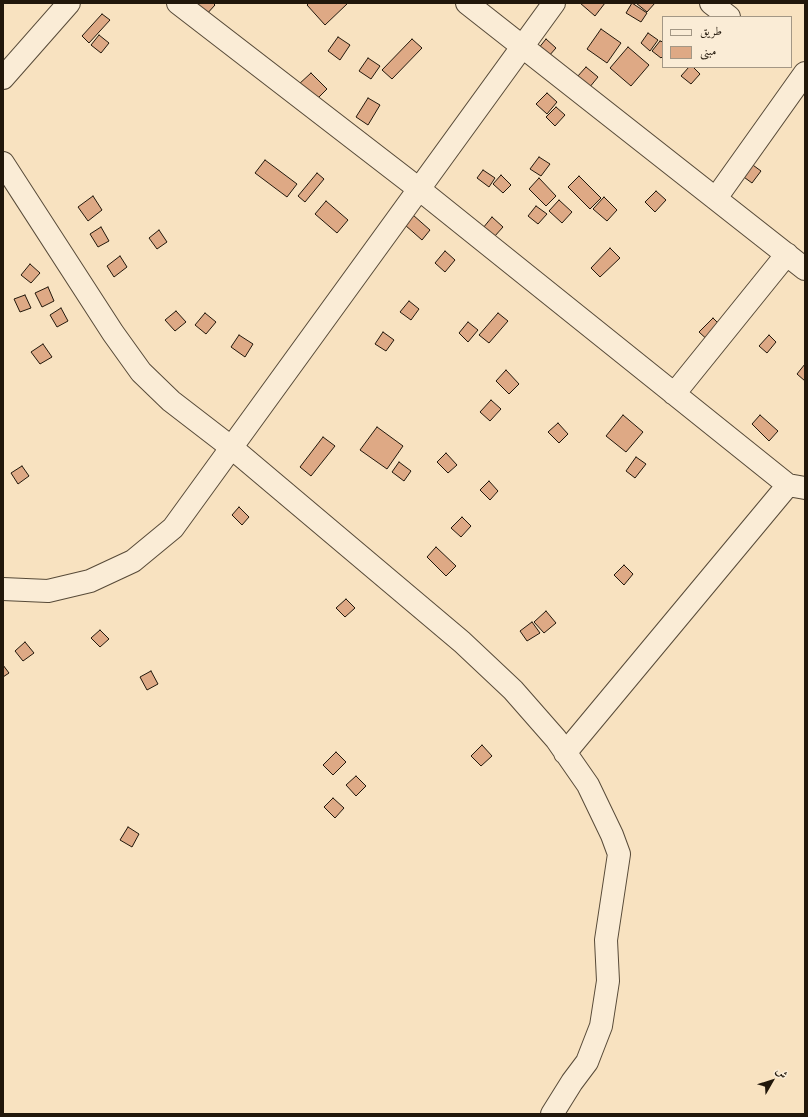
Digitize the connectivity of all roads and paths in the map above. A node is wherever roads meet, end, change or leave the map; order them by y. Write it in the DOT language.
graph roads {
  1 [pos="69,3"];
  2 [pos="178,3"];
  3 [pos="467,3"];
  4 [pos="554,3"];
  5 [pos="711,3"];
  6 [pos="728,16"];
  7 [pos="522,46"];
  8 [pos="792,64"];
  9 [pos="805,73"];
  10 [pos="3,78"];
  11 [pos="3,163"];
  12 [pos="418,189"];
  13 [pos="716,198"];
  14 [pos="787,254"];
  15 [pos="805,269"];
  16 [pos="674,394"];
  17 [pos="232,448"];
  18 [pos="796,486"];
  19 [pos="3,590"];
  20 [pos="564,752"];
  21 [pos="552,1114"];
  1 -- 10 [label="street"];
  2 -- 12 [label="street"];
  3 -- 7 [label="street"];
  4 -- 7 [label="street"];
  5 -- 6 [label="street"];
  7 -- 12 [label="street"];
  7 -- 13 [label="street"];
  8 -- 9 [label="street"];
  9 -- 13 [label="street"];
  11 -- 17 [label="street"];
  12 -- 16 [label="street"];
  12 -- 17 [label="street"];
  13 -- 14 [label="street"];
  14 -- 15 [label="street"];
  14 -- 16 [label="street"];
  16 -- 18 [label="street"];
  17 -- 19 [label="street"];
  17 -- 20 [label="street"];
  18 -- 20 [label="street"];
  20 -- 21 [label="street"];
}
